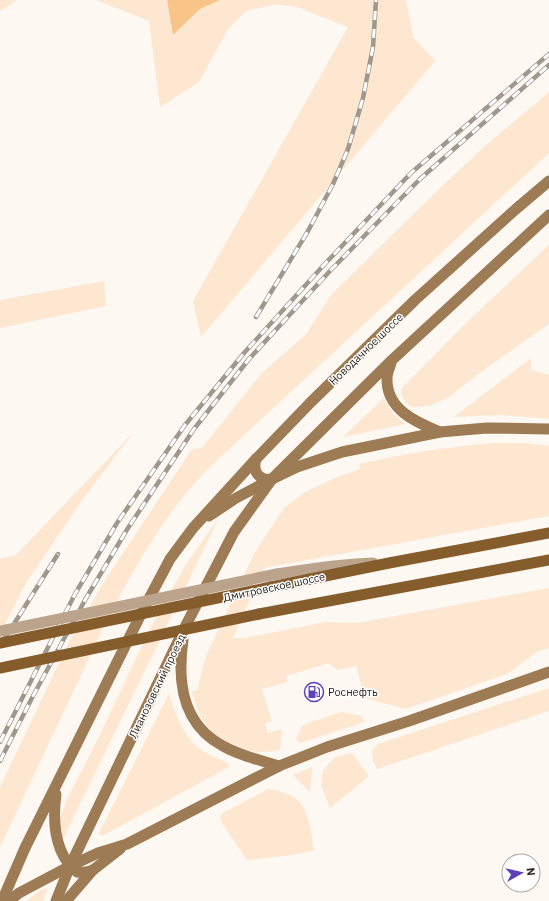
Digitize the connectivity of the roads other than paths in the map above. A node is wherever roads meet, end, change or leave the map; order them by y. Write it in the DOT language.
graph roads {
  1 [pos="549,180"];
  2 [pos="549,215"];
  3 [pos="392,360"];
  4 [pos="549,429"];
  5 [pos="440,432"];
  6 [pos="256,459"];
  7 [pos="272,479"];
  8 [pos="193,528"];
  9 [pos="549,533"];
  10 [pos="549,560"];
  11 [pos="389,563"];
  12 [pos="185,627"];
  13 [pos="0,631"];
  14 [pos="0,643"];
  15 [pos="0,668"];
  16 [pos="549,672"];
  17 [pos="279,766"];
  18 [pos="56,787"];
  19 [pos="126,844"];
  20 [pos="70,866"];
  21 [pos="93,870"];
  22 [pos="2,901"];
  23 [pos="9,901"];
  24 [pos="56,901"];
  25 [pos="66,901"];
  1 -- 6 [label="main road, Новодачное шоссе"];
  2 -- 3 [label="main road"];
  3 -- 5 [label="main road"];
  3 -- 7 [label="main road"];
  4 -- 5 [label="main road"];
  5 -- 7 [label="main road"];
  6 -- 7 [label="main road"];
  6 -- 8 [label="main road, Новодачное шоссе"];
  7 -- 8 [label="main road"];
  7 -- 12 [label="main road, Лианозовский проезд"];
  8 -- 18 [label="main road"];
  9 -- 11 [label="main road, Дмитровское шоссе"];
  10 -- 15 [label="main road, Дмитровское шоссе, bridge"];
  11 -- 13 [label="street, bridge"];
  11 -- 14 [label="main road, Дмитровское шоссе, bridge"];
  12 -- 17 [label="main road"];
  12 -- 20 [label="main road, Лианозовский проезд"];
  16 -- 17 [label="main road"];
  17 -- 19 [label="main road"];
  18 -- 20 [label="main road"];
  18 -- 22 [label="main road"];
  19 -- 20 [label="main road"];
  19 -- 21 [label="main road"];
  20 -- 21 [label="main road"];
  20 -- 23 [label="main road"];
  20 -- 24 [label="main road, Лианозовский проезд"];
  21 -- 25 [label="main road"];
}
